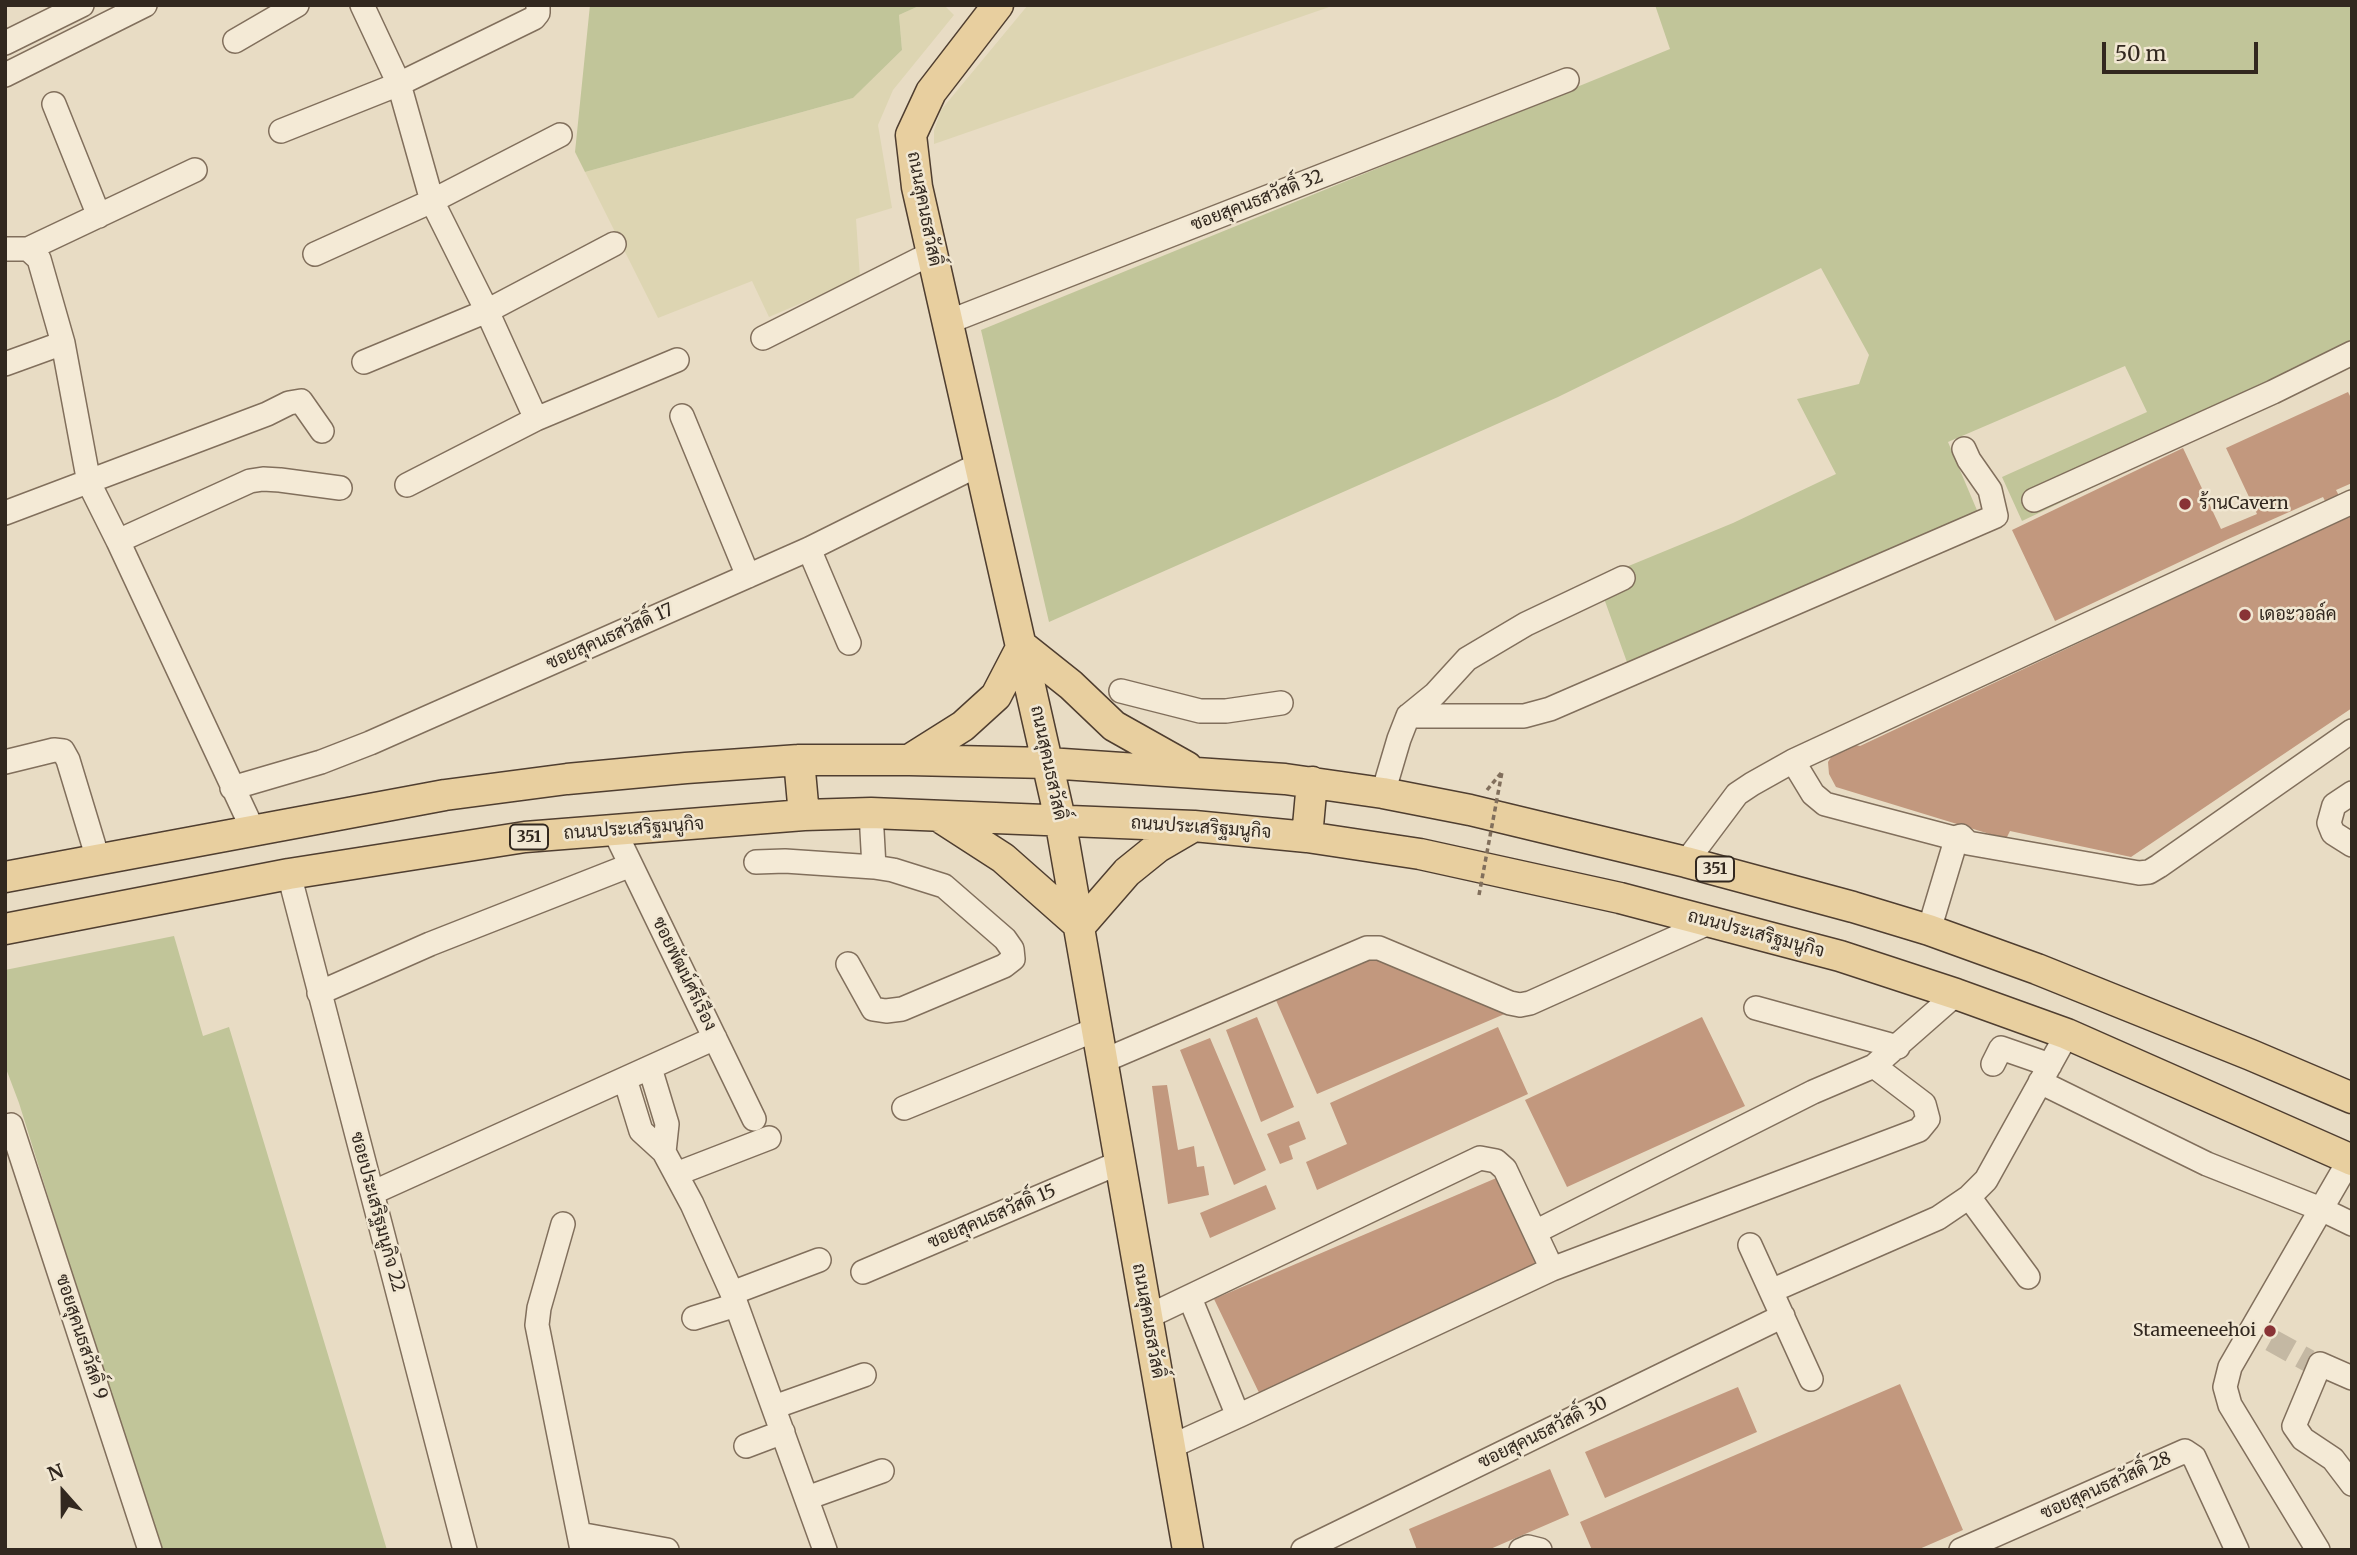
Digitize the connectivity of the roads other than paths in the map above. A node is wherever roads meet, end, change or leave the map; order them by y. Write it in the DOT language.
graph roads {
  1 [pos="82,5"];
  2 [pos="145,5"];
  3 [pos="297,5"];
  4 [pos="362,5"];
  5 [pos="538,5"];
  6 [pos="998,5"];
  7 [pos="236,41"];
  8 [pos="5,43"];
  9 [pos="5,75"];
  10 [pos="1567,79"];
  11 [pos="399,84"];
  12 [pos="54,104"];
  13 [pos="281,131"];
  14 [pos="560,135"];
  15 [pos="195,170"];
  16 [pos="432,201"];
  17 [pos="99,216"];
  18 [pos="614,244"];
  19 [pos="16,249"];
  20 [pos="932,253"];
  21 [pos="315,254"];
  22 [pos="487,311"];
  23 [pos="948,322"];
  24 [pos="763,338"];
  25 [pos="63,343"];
  26 [pos="2352,353"];
  27 [pos="677,360"];
  28 [pos="365,362"];
  29 [pos="5,364"];
  30 [pos="682,416"];
  31 [pos="536,419"];
  32 [pos="321,431"];
  33 [pos="1964,449"];
  34 [pos="980,464"];
  35 [pos="89,483"];
  36 [pos="407,485"];
  37 [pos="340,488"];
  38 [pos="2034,500"];
  39 [pos="2352,502"];
  40 [pos="5,513"];
  41 [pos="118,541"];
  42 [pos="809,549"];
  43 [pos="748,576"];
  44 [pos="1623,578"];
  45 [pos="849,643"];
  46 [pos="1022,646"];
  47 [pos="1121,691"];
  48 [pos="1282,703"];
  49 [pos="1408,716"];
  50 [pos="2352,731"];
  51 [pos="799,760"];
  52 [pos="909,760"];
  53 [pos="1793,761"];
  54 [pos="5,762"];
  55 [pos="1048,763"];
  56 [pos="1195,771"];
  57 [pos="1312,782"];
  58 [pos="232,788"];
  59 [pos="1383,793"];
  60 [pos="2352,793"];
  61 [pos="871,813"];
  62 [pos="804,815"];
  63 [pos="938,816"];
  64 [pos="1060,819"];
  65 [pos="1194,825"];
  66 [pos="253,830"];
  67 [pos="614,830"];
  68 [pos="1307,837"];
  69 [pos="1958,844"];
  70 [pos="2352,845"];
  71 [pos="99,859"];
  72 [pos="756,862"];
  73 [pos="1686,862"];
  74 [pos="631,865"];
  75 [pos="874,867"];
  76 [pos="289,874"];
  77 [pos="5,877"];
  78 [pos="1713,921"];
  79 [pos="1080,926"];
  80 [pos="5,929"];
  81 [pos="1929,930"];
  82 [pos="848,964"];
  83 [pos="319,993"];
  84 [pos="1956,994"];
  85 [pos="1755,1008"];
  86 [pos="1097,1029"];
  87 [pos="2067,1034"];
  88 [pos="715,1038"];
  89 [pos="1898,1047"];
  90 [pos="1103,1061"];
  91 [pos="1993,1064"];
  92 [pos="1874,1066"];
  93 [pos="650,1068"];
  94 [pos="2045,1073"];
  95 [pos="625,1079"];
  96 [pos="2352,1098"];
  97 [pos="904,1108"];
  98 [pos="754,1119"];
  99 [pos="11,1125"];
  100 [pos="769,1138"];
  101 [pos="664,1152"];
  102 [pos="2351,1159"];
  103 [pos="1121,1162"];
  104 [pos="676,1174"];
  105 [pos="372,1193"];
  106 [pos="1969,1197"];
  107 [pos="2321,1209"];
  108 [pos="563,1224"];
  109 [pos="2352,1224"];
  110 [pos="1535,1232"];
  111 [pos="1750,1245"];
  112 [pos="819,1260"];
  113 [pos="1552,1269"];
  114 [pos="863,1272"];
  115 [pos="2028,1278"];
  116 [pos="1771,1291"];
  117 [pos="1190,1298"];
  118 [pos="734,1299"];
  119 [pos="1147,1317"];
  120 [pos="1783,1317"];
  121 [pos="694,1318"];
  122 [pos="864,1374"];
  123 [pos="2352,1378"];
  124 [pos="1811,1379"];
  125 [pos="774,1407"];
  126 [pos="1238,1416"];
  127 [pos="783,1432"];
  128 [pos="746,1446"];
  129 [pos="1170,1447"];
  130 [pos="882,1471"];
  131 [pos="2352,1484"];
  132 [pos="807,1498"];
  133 [pos="581,1542"];
  134 [pos="1181,1547"];
  135 [pos="150,1550"];
  136 [pos="465,1550"];
  137 [pos="667,1550"];
  138 [pos="825,1550"];
  139 [pos="1303,1550"];
  140 [pos="1521,1550"];
  141 [pos="1540,1550"];
  142 [pos="1961,1550"];
  143 [pos="2237,1550"];
  144 [pos="2318,1550"];
  1 -- 8 [label="street"];
  2 -- 9 [label="street"];
  3 -- 7 [label="street"];
  4 -- 11 [label="street"];
  5 -- 11 [label="street"];
  6 -- 20 [label="main road, ถนนสุคนธสวัสดิ์"];
  10 -- 23 [label="street, ซอยสุคนธสวัสดิ์ 32"];
  11 -- 13 [label="street"];
  11 -- 16 [label="street"];
  12 -- 17 [label="street"];
  14 -- 16 [label="street"];
  15 -- 17 [label="street"];
  16 -- 21 [label="street"];
  16 -- 22 [label="street"];
  17 -- 19 [label="street"];
  18 -- 22 [label="street"];
  19 -- 25 [label="street"];
  20 -- 23 [label="main road, ถนนสุคนธสวัสดิ์"];
  20 -- 24 [label="street"];
  22 -- 28 [label="street"];
  22 -- 31 [label="street"];
  23 -- 34 [label="main road, ถนนสุคนธสวัสดิ์"];
  25 -- 29 [label="street"];
  25 -- 35 [label="street"];
  26 -- 38 [label="street"];
  27 -- 31 [label="street"];
  30 -- 43 [label="street"];
  31 -- 36 [label="street"];
  32 -- 35 [label="street"];
  33 -- 49 [label="street"];
  34 -- 42 [label="street, ซอยสุคนธสวัสดิ์ 17"];
  34 -- 46 [label="main road, ถนนสุคนธสวัสดิ์"];
  35 -- 40 [label="street"];
  35 -- 41 [label="street"];
  37 -- 41 [label="street"];
  39 -- 53 [label="street"];
  41 -- 58 [label="street"];
  42 -- 43 [label="street, ซอยสุคนธสวัสดิ์ 17"];
  42 -- 45 [label="street"];
  43 -- 58 [label="street, ซอยสุคนธสวัสดิ์ 17"];
  44 -- 49 [label="street"];
  46 -- 52 [label="main road"];
  46 -- 55 [label="main road, ถนนสุคนธสวัสดิ์"];
  46 -- 56 [label="main road"];
  47 -- 48 [label="street"];
  49 -- 59 [label="street"];
  50 -- 69 [label="street"];
  51 -- 52 [label="main road, 351"];
  51 -- 62 [label="main road"];
  51 -- 66 [label="main road, 351"];
  52 -- 55 [label="main road, 351"];
  53 -- 69 [label="street"];
  53 -- 73 [label="street"];
  54 -- 71 [label="street"];
  55 -- 56 [label="main road, 351"];
  55 -- 64 [label="main road, ถนนสุคนธสวัสดิ์"];
  56 -- 57 [label="main road, 351"];
  57 -- 59 [label="main road, 351"];
  57 -- 68 [label="main road"];
  58 -- 66 [label="street"];
  59 -- 73 [label="main road, 351"];
  60 -- 70 [label="street"];
  61 -- 62 [label="main road, ถนนประเสริฐมนูกิจ / 351"];
  61 -- 63 [label="main road, ถนนประเสริฐมนูกิจ / 351"];
  61 -- 75 [label="street"];
  62 -- 67 [label="main road, ถนนประเสริฐมนูกิจ / 351"];
  63 -- 64 [label="main road, ถนนประเสริฐมนูกิจ / 351"];
  63 -- 79 [label="main road"];
  64 -- 65 [label="main road, ถนนประเสริฐมนูกิจ / 351"];
  64 -- 79 [label="main road, ถนนสุคนธสวัสดิ์"];
  65 -- 68 [label="main road, ถนนประเสริฐมนูกิจ / 351"];
  65 -- 79 [label="main road"];
  66 -- 71 [label="main road, 351"];
  67 -- 74 [label="street, ซอยพัฒน์ศรีเรือง"];
  67 -- 76 [label="main road, ถนนประเสริฐมนูกิจ / 351"];
  68 -- 78 [label="main road, ถนนประเสริฐมนูกิจ / 351"];
  69 -- 81 [label="street"];
  71 -- 77 [label="main road, 351"];
  72 -- 75 [label="street"];
  73 -- 81 [label="main road, 351"];
  74 -- 83 [label="street"];
  74 -- 88 [label="street, ซอยพัฒน์ศรีเรือง"];
  75 -- 82 [label="street"];
  76 -- 80 [label="main road, ถนนประเสริฐมนูกิจ / 351"];
  76 -- 83 [label="street, ซอยประเสริฐมนูกิจ 22"];
  78 -- 84 [label="main road, ถนนประเสริฐมนูกิจ / 351"];
  78 -- 90 [label="street"];
  79 -- 86 [label="main road, ถนนสุคนธสวัสดิ์"];
  81 -- 96 [label="main road, 351"];
  83 -- 105 [label="street, ซอยประเสริฐมนูกิจ 22"];
  84 -- 87 [label="main road, ถนนประเสริฐมนูกิจ / 351"];
  84 -- 89 [label="street"];
  85 -- 89 [label="street"];
  86 -- 90 [label="main road, ถนนสุคนธสวัสดิ์"];
  86 -- 97 [label="street"];
  87 -- 94 [label="street"];
  87 -- 102 [label="main road, ถนนประเสริฐมนูกิจ / 351"];
  88 -- 93 [label="street"];
  88 -- 98 [label="street, ซอยพัฒน์ศรีเรือง"];
  89 -- 92 [label="street"];
  90 -- 103 [label="main road, ถนนสุคนธสวัสดิ์"];
  91 -- 94 [label="street"];
  92 -- 110 [label="street"];
  92 -- 113 [label="street"];
  93 -- 95 [label="street"];
  93 -- 101 [label="street"];
  94 -- 106 [label="street"];
  94 -- 107 [label="street"];
  95 -- 101 [label="street"];
  95 -- 105 [label="street"];
  99 -- 135 [label="street, ซอยสุคนธสวัสดิ์ 9"];
  100 -- 104 [label="street"];
  101 -- 104 [label="street"];
  102 -- 107 [label="street"];
  103 -- 114 [label="street, ซอยสุคนธสวัสดิ์ 15"];
  103 -- 119 [label="main road, ถนนสุคนธสวัสดิ์"];
  104 -- 118 [label="street"];
  105 -- 136 [label="street, ซอยประเสริฐมนูกิจ 22"];
  106 -- 115 [label="street"];
  106 -- 116 [label="street"];
  107 -- 109 [label="street"];
  107 -- 144 [label="street"];
  108 -- 133 [label="street"];
  110 -- 113 [label="street"];
  110 -- 117 [label="street"];
  111 -- 116 [label="street"];
  112 -- 118 [label="street"];
  113 -- 126 [label="street"];
  116 -- 120 [label="street"];
  117 -- 119 [label="street"];
  117 -- 126 [label="street"];
  118 -- 121 [label="street"];
  118 -- 125 [label="street"];
  119 -- 129 [label="main road, ถนนสุคนธสวัสดิ์"];
  120 -- 124 [label="street"];
  120 -- 139 [label="street, ซอยสุคนธสวัสดิ์ 30"];
  122 -- 125 [label="street"];
  123 -- 131 [label="street"];
  125 -- 127 [label="street"];
  126 -- 129 [label="street"];
  127 -- 128 [label="street"];
  127 -- 132 [label="street"];
  129 -- 134 [label="main road, ถนนสุคนธสวัสดิ์"];
  130 -- 132 [label="street"];
  132 -- 138 [label="street"];
  133 -- 137 [label="street"];
  140 -- 141 [label="street"];
  142 -- 143 [label="street, ซอยสุคนธสวัสดิ์ 28"];
}
